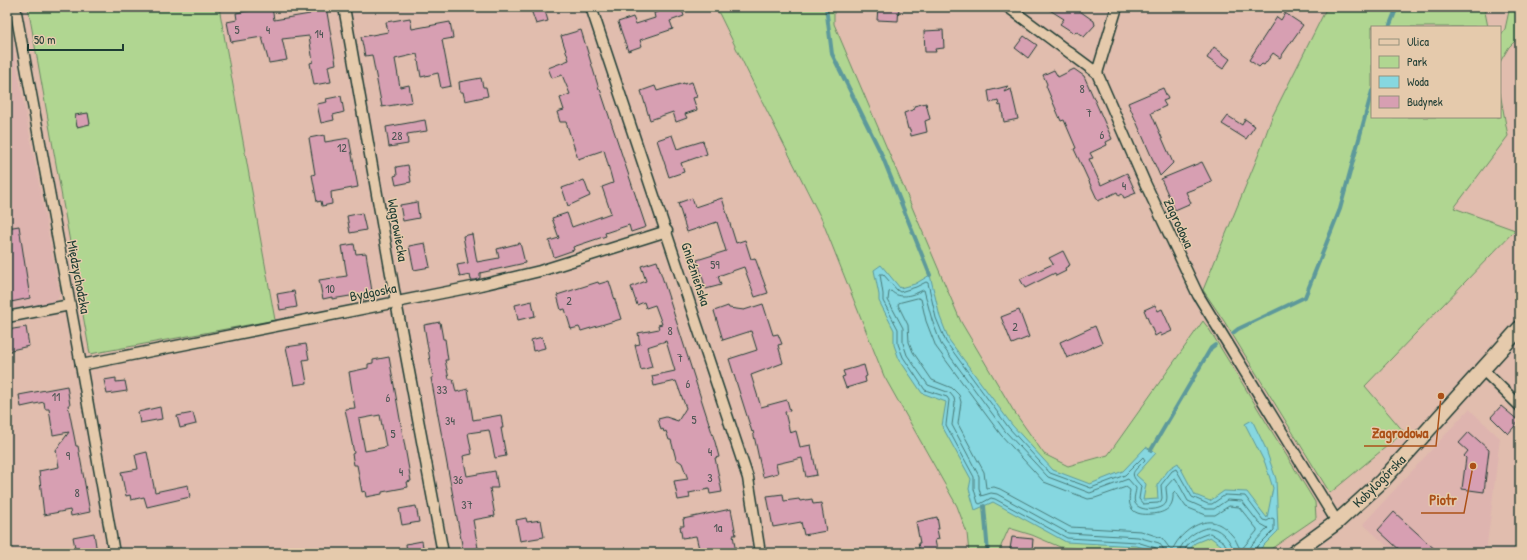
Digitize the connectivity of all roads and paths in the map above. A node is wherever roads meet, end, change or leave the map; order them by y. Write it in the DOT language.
graph roads {
  1 [pos="15,7"];
  2 [pos="344,7"];
  3 [pos="591,7"];
  4 [pos="1008,7"];
  5 [pos="1117,7"];
  6 [pos="1097,73"];
  7 [pos="666,230"];
  8 [pos="396,302"];
  9 [pos="70,305"];
  10 [pos="7,317"];
  11 [pos="1520,328"];
  12 [pos="81,365"];
  13 [pos="1483,370"];
  14 [pos="1520,406"];
  15 [pos="1336,522"];
  16 [pos="1296,552"];
  17 [pos="114,553"];
  18 [pos="443,553"];
  19 [pos="760,553"];
  1 -- 9 [label="street, Międzychodzka"];
  2 -- 8 [label="street, Wągrowiecka"];
  3 -- 7 [label="street, Gnieźnieńska"];
  4 -- 6 [label="street"];
  5 -- 6 [label="street"];
  6 -- 15 [label="street, Zagrodowa"];
  7 -- 8 [label="street, Bydgoska"];
  7 -- 19 [label="street, Gnieźnieńska"];
  8 -- 12 [label="street, Bydgoska"];
  8 -- 18 [label="street, Wągrowiecka"];
  9 -- 10 [label="street"];
  9 -- 12 [label="street, Międzychodzka"];
  11 -- 13 [label="street, Kobylogórska"];
  12 -- 17 [label="street, Międzychodzka"];
  13 -- 14 [label="street"];
  13 -- 15 [label="street, Kobylogórska"];
  15 -- 16 [label="street, Kobylogórska"];
}
